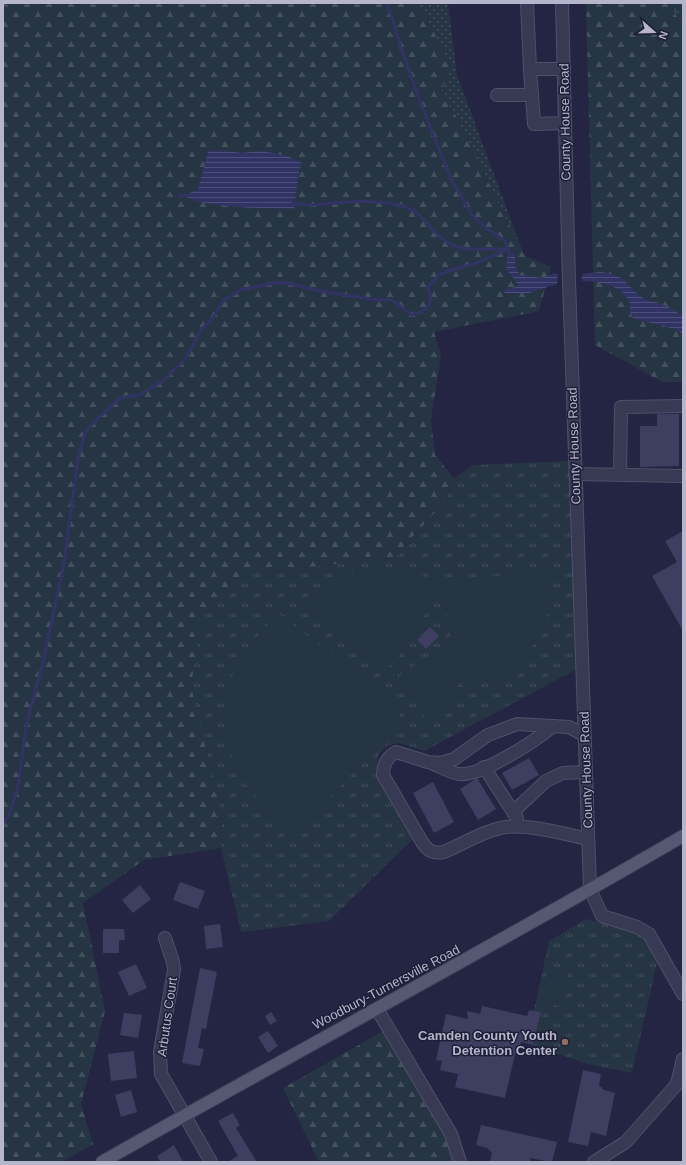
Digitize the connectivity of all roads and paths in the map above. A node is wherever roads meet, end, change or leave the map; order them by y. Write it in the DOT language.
graph roads {
  1 [pos="528,3"];
  2 [pos="562,3"];
  3 [pos="564,68"];
  4 [pos="530,69"];
  5 [pos="497,95"];
  6 [pos="532,95"];
  7 [pos="565,123"];
  8 [pos="683,406"];
  9 [pos="575,474"];
  10 [pos="620,475"];
  11 [pos="683,476"];
  12 [pos="553,726"];
  13 [pos="584,734"];
  14 [pos="426,761"];
  15 [pos="484,767"];
  16 [pos="585,772"];
  17 [pos="513,812"];
  18 [pos="522,827"];
  19 [pos="683,836"];
  20 [pos="588,838"];
  21 [pos="590,889"];
  22 [pos="165,938"];
  23 [pos="683,994"];
  24 [pos="377,1009"];
  25 [pos="683,1060"];
  26 [pos="184,1115"];
  27 [pos="102,1162"];
  28 [pos="211,1162"];
  29 [pos="460,1162"];
  30 [pos="594,1162"];
  1 -- 4 [label="street"];
  2 -- 3 [label="street, County House Road"];
  3 -- 4 [label="street"];
  3 -- 7 [label="street, County House Road"];
  4 -- 6 [label="street"];
  5 -- 6 [label="street"];
  6 -- 7 [label="street"];
  7 -- 9 [label="street, County House Road"];
  8 -- 10 [label="street"];
  9 -- 10 [label="street"];
  9 -- 13 [label="street, County House Road"];
  10 -- 11 [label="street"];
  12 -- 13 [label="street"];
  12 -- 14 [label="street"];
  12 -- 15 [label="street"];
  13 -- 16 [label="street, County House Road"];
  14 -- 15 [label="street"];
  14 -- 18 [label="street"];
  15 -- 17 [label="street"];
  16 -- 17 [label="street"];
  16 -- 20 [label="street, County House Road"];
  17 -- 18 [label="street"];
  18 -- 20 [label="street"];
  19 -- 21 [label="main road, Woodbury-Turnersville Road"];
  20 -- 21 [label="street, County House Road"];
  21 -- 23 [label="street"];
  21 -- 24 [label="main road, Woodbury-Turnersville Road"];
  22 -- 26 [label="street, Arbutus Court"];
  24 -- 26 [label="main road, Woodbury-Turnersville Road"];
  24 -- 29 [label="street"];
  25 -- 30 [label="street"];
  26 -- 27 [label="main road, Woodbury-Turnersville Road"];
  26 -- 28 [label="street, Arbutus Court"];
}
